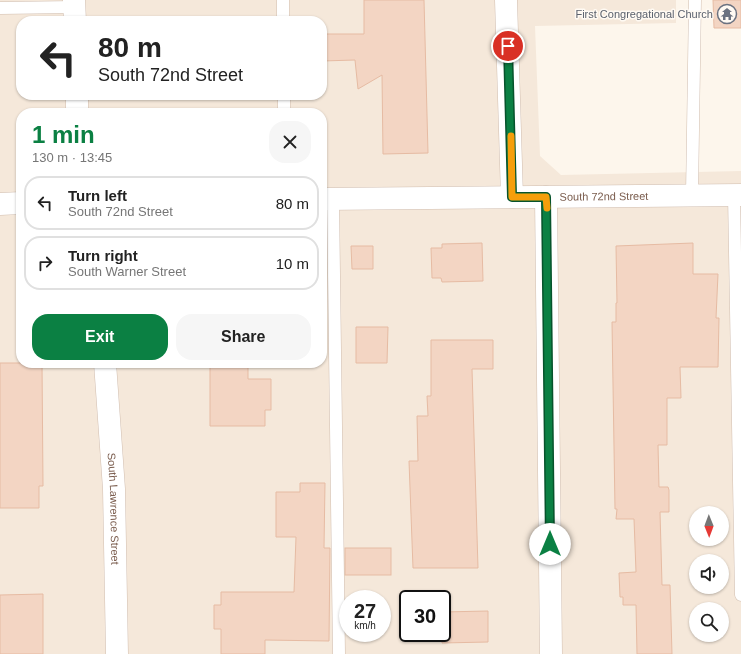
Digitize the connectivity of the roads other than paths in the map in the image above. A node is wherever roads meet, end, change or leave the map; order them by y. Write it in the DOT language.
graph roads {
  1 [pos="283,0"];
  2 [pos="506,0"];
  3 [pos="695,0"];
  4 [pos="0,8"];
  5 [pos="75,9"];
  6 [pos="283,16"];
  7 [pos="692,195"];
  8 [pos="738,195"];
  9 [pos="512,197"];
  10 [pos="546,197"];
  11 [pos="327,199"];
  12 [pos="16,203"];
  13 [pos="0,204"];
  14 [pos="105,368"];
  15 [pos="741,596"];
  16 [pos="117,654"];
  17 [pos="339,654"];
  18 [pos="551,654"];
  1 -- 6 [label="lane"];
  2 -- 9 [label="street"];
  3 -- 7 [label="lane"];
  4 -- 5 [label="lane"];
  7 -- 8 [label="street, South 72nd Street"];
  7 -- 10 [label="street, South 72nd Street"];
  8 -- 15 [label="lane"];
  9 -- 10 [label="street, South 72nd Street"];
  9 -- 11 [label="street, South 72nd Street"];
  10 -- 18 [label="street"];
  11 -- 17 [label="lane"];
  12 -- 13 [label="street"];
  14 -- 16 [label="street, South Lawrence Street"];
}
